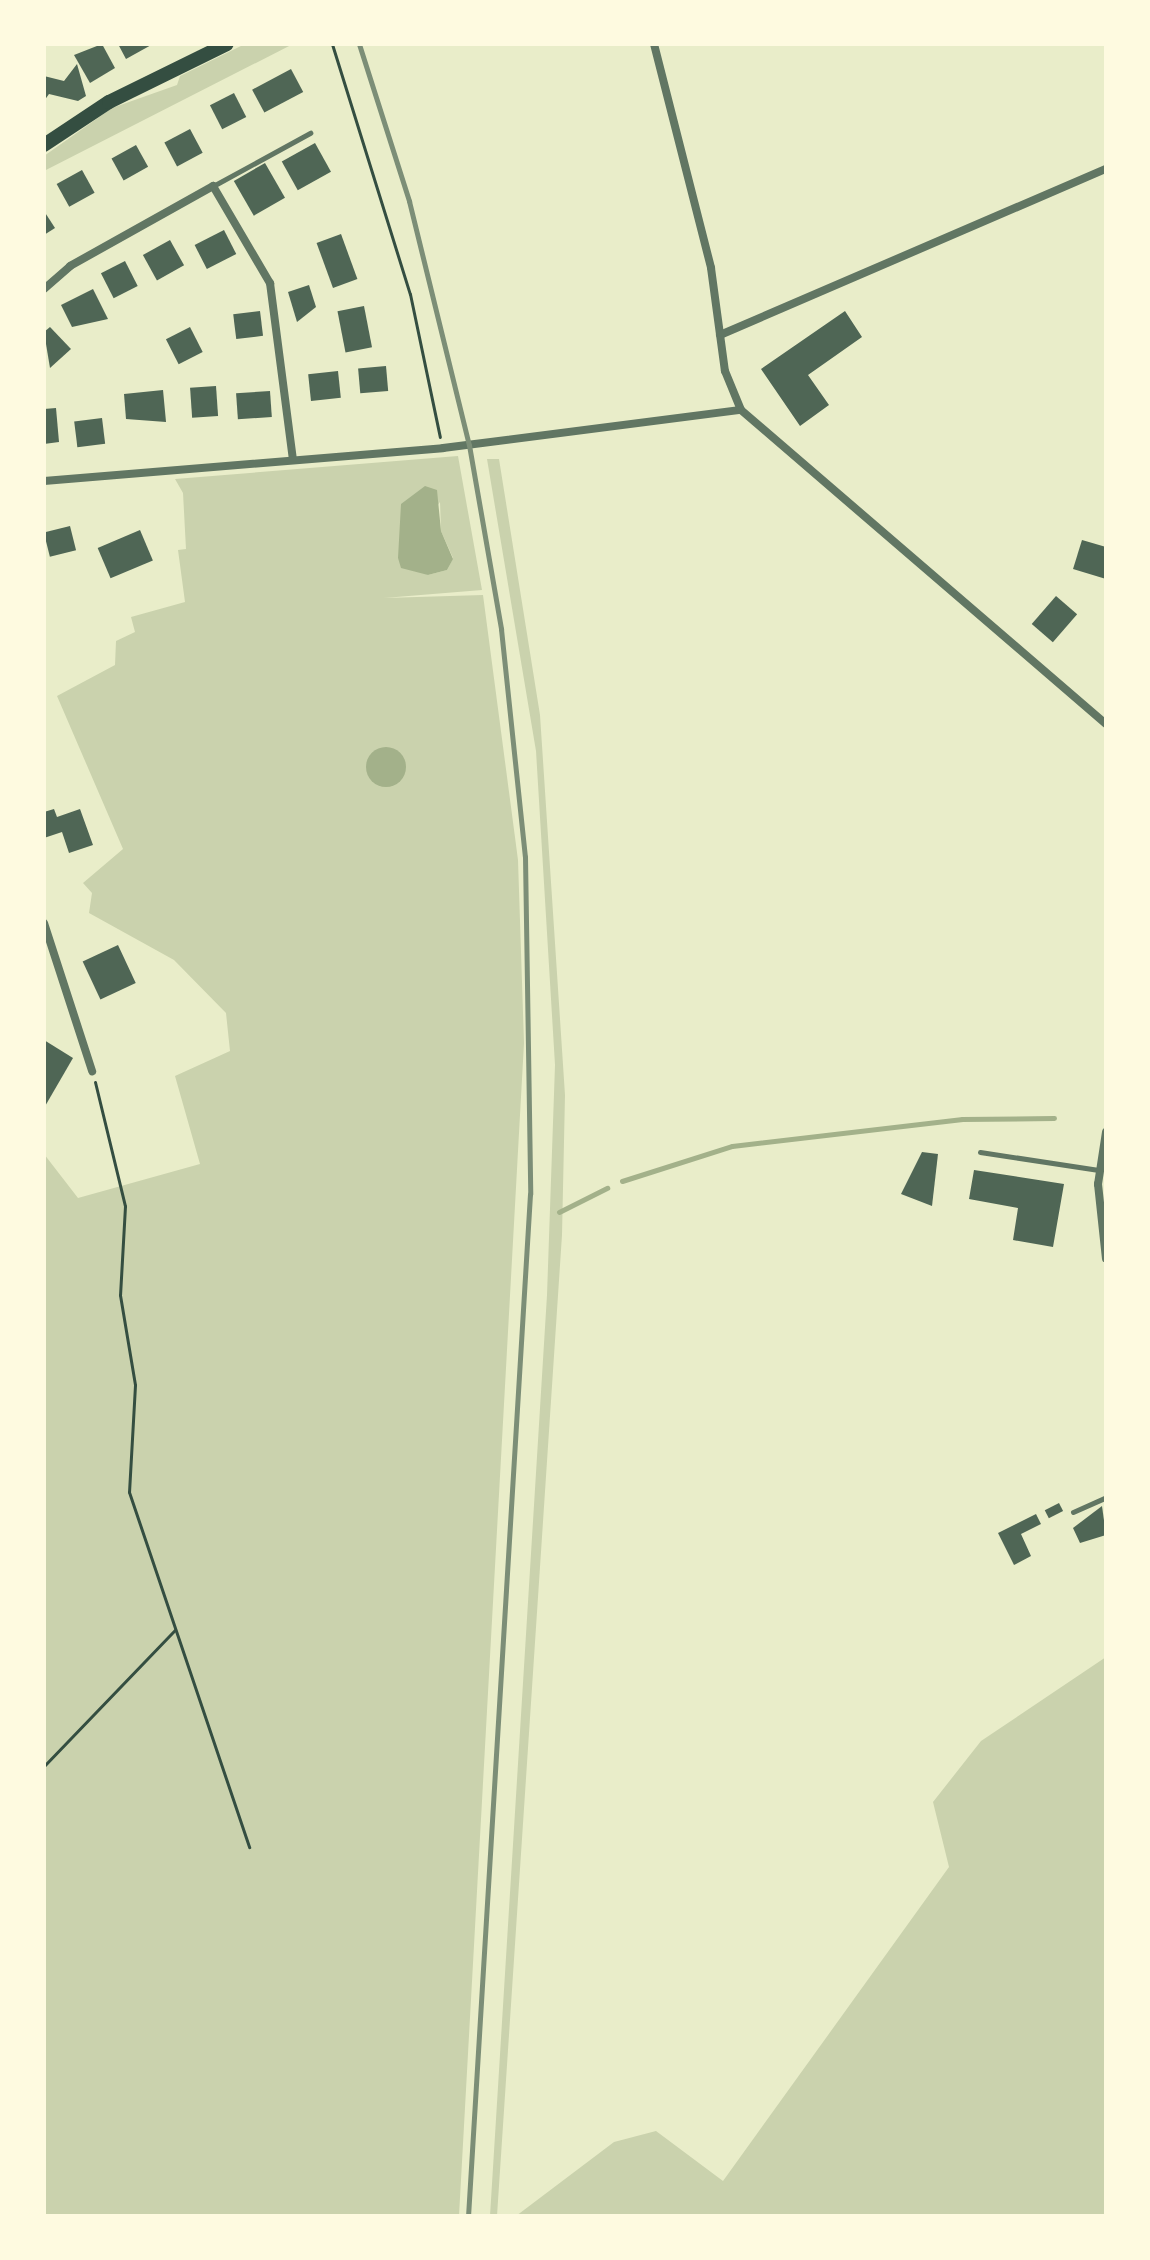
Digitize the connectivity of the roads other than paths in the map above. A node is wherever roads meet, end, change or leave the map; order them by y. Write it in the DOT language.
graph roads {
  1 [pos="227,44"];
  2 [pos="654,44"];
  3 [pos="310,133"];
  4 [pos="44,145"];
  5 [pos="1106,169"];
  6 [pos="213,186"];
  7 [pos="44,289"];
  8 [pos="720,335"];
  9 [pos="741,410"];
  10 [pos="293,460"];
  11 [pos="44,481"];
  12 [pos="1106,724"];
  13 [pos="44,923"];
  14 [pos="92,1071"];
  15 [pos="1106,1132"];
  16 [pos="980,1152"];
  17 [pos="1099,1170"];
  18 [pos="1106,1259"];
  19 [pos="1106,1497"];
  20 [pos="1073,1512"];
  1 -- 4 [label="main road"];
  2 -- 8 [label="street"];
  3 -- 6 [label="lane"];
  5 -- 8 [label="street"];
  6 -- 7 [label="street"];
  6 -- 10 [label="street"];
  8 -- 9 [label="street"];
  9 -- 10 [label="street"];
  9 -- 12 [label="street"];
  10 -- 11 [label="street"];
  13 -- 14 [label="street"];
  15 -- 17 [label="street"];
  16 -- 17 [label="lane"];
  17 -- 18 [label="street"];
  19 -- 20 [label="lane"];
}
